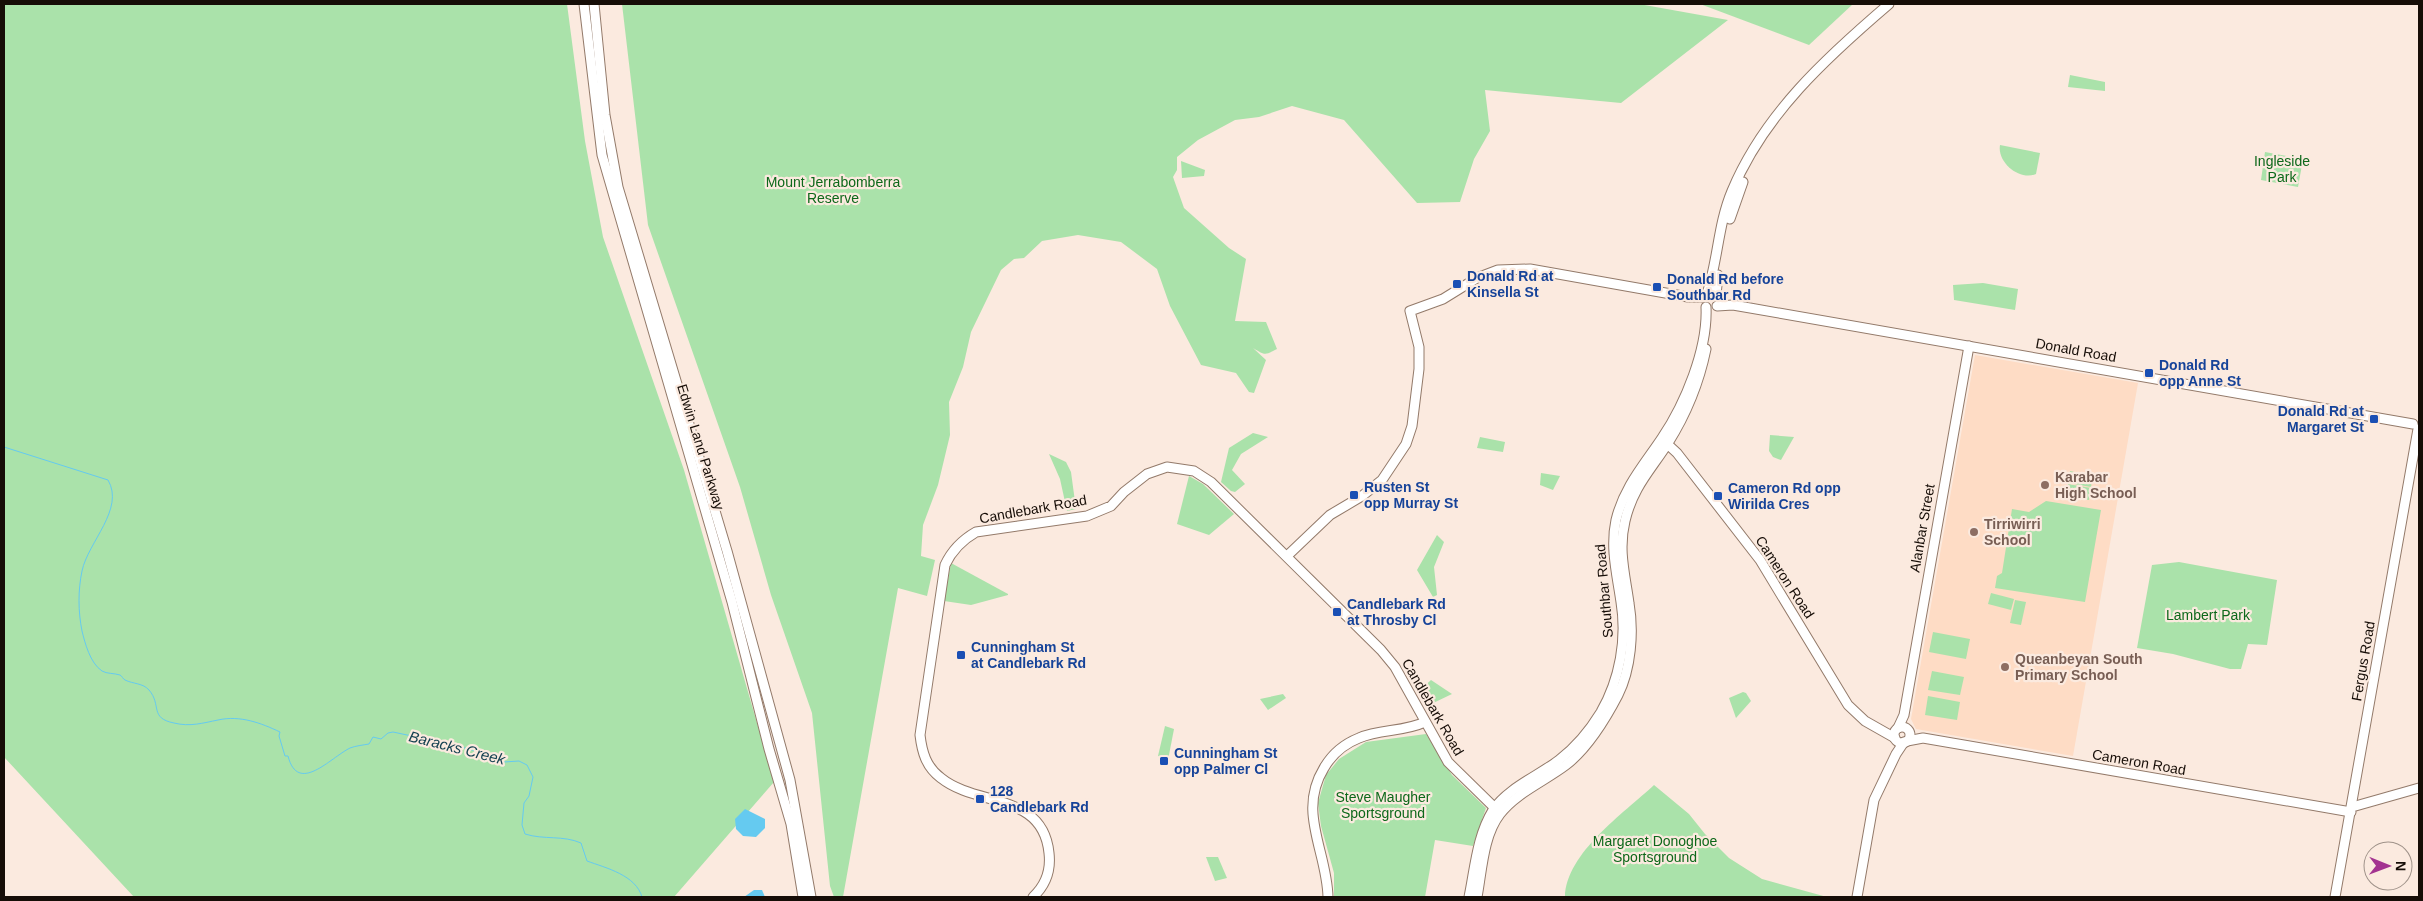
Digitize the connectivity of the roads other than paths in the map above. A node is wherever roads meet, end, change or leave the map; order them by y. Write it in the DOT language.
graph roads {
  1 [pos="584,4"];
  2 [pos="594,4"];
  3 [pos="1889,4"];
  4 [pos="1711,301"];
  5 [pos="1969,346"];
  6 [pos="2417,426"];
  7 [pos="1665,441"];
  8 [pos="1287,556"];
  9 [pos="1425,722"];
  10 [pos="1902,735"];
  11 [pos="2419,788"];
  12 [pos="2351,810"];
  13 [pos="1498,811"];
  14 [pos="803,897"];
  15 [pos="811,897"];
  16 [pos="1033,897"];
  17 [pos="1328,897"];
  18 [pos="1469,897"];
  19 [pos="1477,897"];
  20 [pos="1857,897"];
  21 [pos="2335,897"];
  1 -- 14 [label="street, Edwin Land Parkway"];
  2 -- 15 [label="street, Edwin Land Parkway"];
  3 -- 4 [label="street, Southbar Road"];
  4 -- 5 [label="street, Donald Road"];
  4 -- 7 [label="street, Southbar Road"];
  4 -- 8 [label="street, Donald Road"];
  5 -- 6 [label="street, Donald Road"];
  5 -- 10 [label="street, Alanbar Street"];
  6 -- 12 [label="street, Fergus Road"];
  7 -- 10 [label="street, Cameron Road"];
  7 -- 13 [label="street, Southbar Road"];
  8 -- 9 [label="street, Candlebark Road"];
  8 -- 16 [label="street, Candlebark Road"];
  9 -- 13 [label="street, Candlebark Road"];
  9 -- 17 [label="street"];
  10 -- 12 [label="street, Cameron Road"];
  10 -- 20 [label="street, Alanbar Street"];
  11 -- 12 [label="street, Cameron Road"];
  12 -- 21 [label="street, Fergus Road"];
  13 -- 18 [label="street, Southbar Road"];
  13 -- 19 [label="street, Southbar Road"];
}
